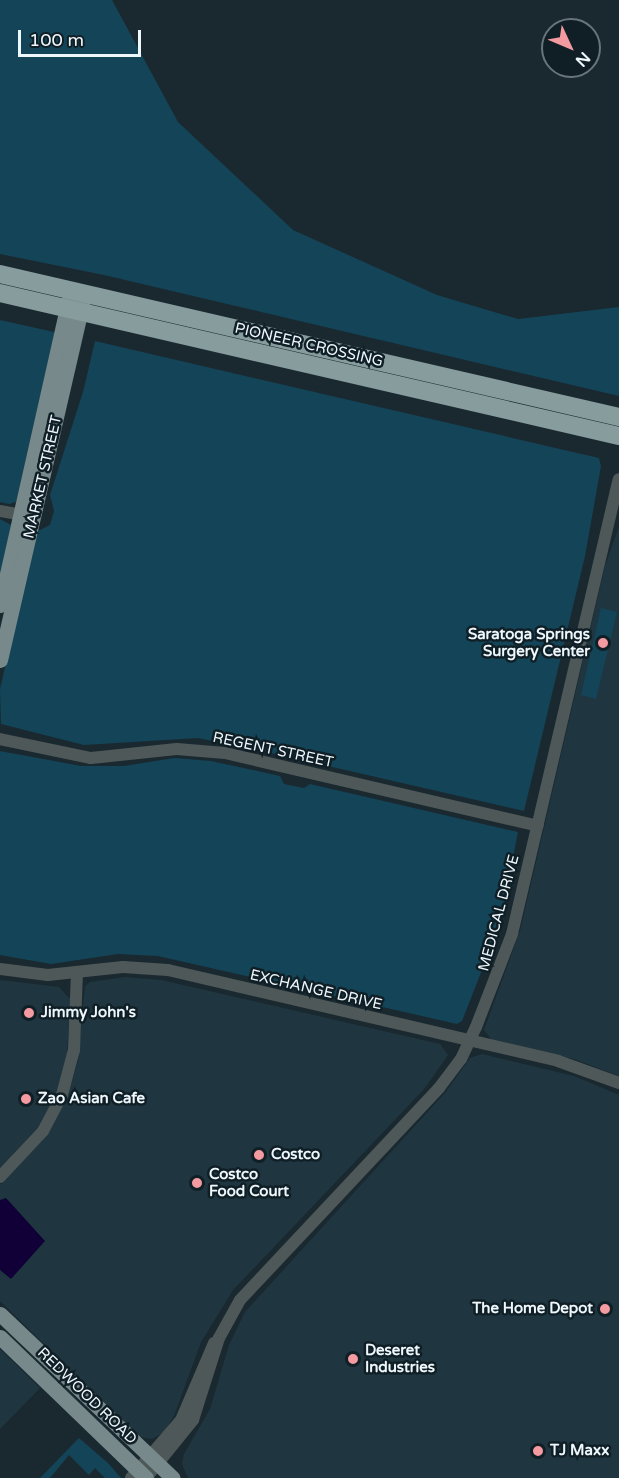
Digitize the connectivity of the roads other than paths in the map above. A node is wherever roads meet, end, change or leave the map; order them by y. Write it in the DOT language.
graph roads {
  1 [pos="0,273"];
  2 [pos="0,293"];
  3 [pos="76,301"];
  4 [pos="619,417"];
  5 [pos="619,436"];
  6 [pos="619,479"];
  7 [pos="0,511"];
  8 [pos="27,516"];
  9 [pos="0,605"];
  10 [pos="0,660"];
  11 [pos="0,739"];
  12 [pos="538,826"];
  13 [pos="0,969"];
  14 [pos="77,973"];
  15 [pos="470,1041"];
  16 [pos="619,1083"];
  17 [pos="0,1177"];
  18 [pos="0,1314"];
  19 [pos="0,1337"];
  20 [pos="155,1461"];
  21 [pos="141,1476"];
  22 [pos="173,1478"];
  1 -- 3 [label="highway, PIONEER CROSSING"];
  2 -- 3 [label="highway, PIONEER CROSSING"];
  3 -- 4 [label="highway, PIONEER CROSSING"];
  3 -- 5 [label="highway, PIONEER CROSSING"];
  3 -- 8 [label="main road, MARKET STREET"];
  6 -- 12 [label="street, MEDICAL DRIVE"];
  7 -- 8 [label="street"];
  8 -- 9 [label="main road, MARKET STREET"];
  8 -- 10 [label="main road, MARKET STREET"];
  11 -- 12 [label="street, REGENT STREET"];
  12 -- 15 [label="street, MEDICAL DRIVE"];
  13 -- 14 [label="street, EXCHANGE DRIVE"];
  14 -- 15 [label="street, EXCHANGE DRIVE"];
  14 -- 17 [label="street"];
  15 -- 16 [label="street, EXCHANGE DRIVE"];
  15 -- 20 [label="street, MEDICAL DRIVE"];
  18 -- 20 [label="main road, REDWOOD ROAD"];
  19 -- 21 [label="main road, REDWOOD ROAD"];
  20 -- 21 [label="street, MEDICAL DRIVE"];
  20 -- 22 [label="main road, REDWOOD ROAD"];
}
